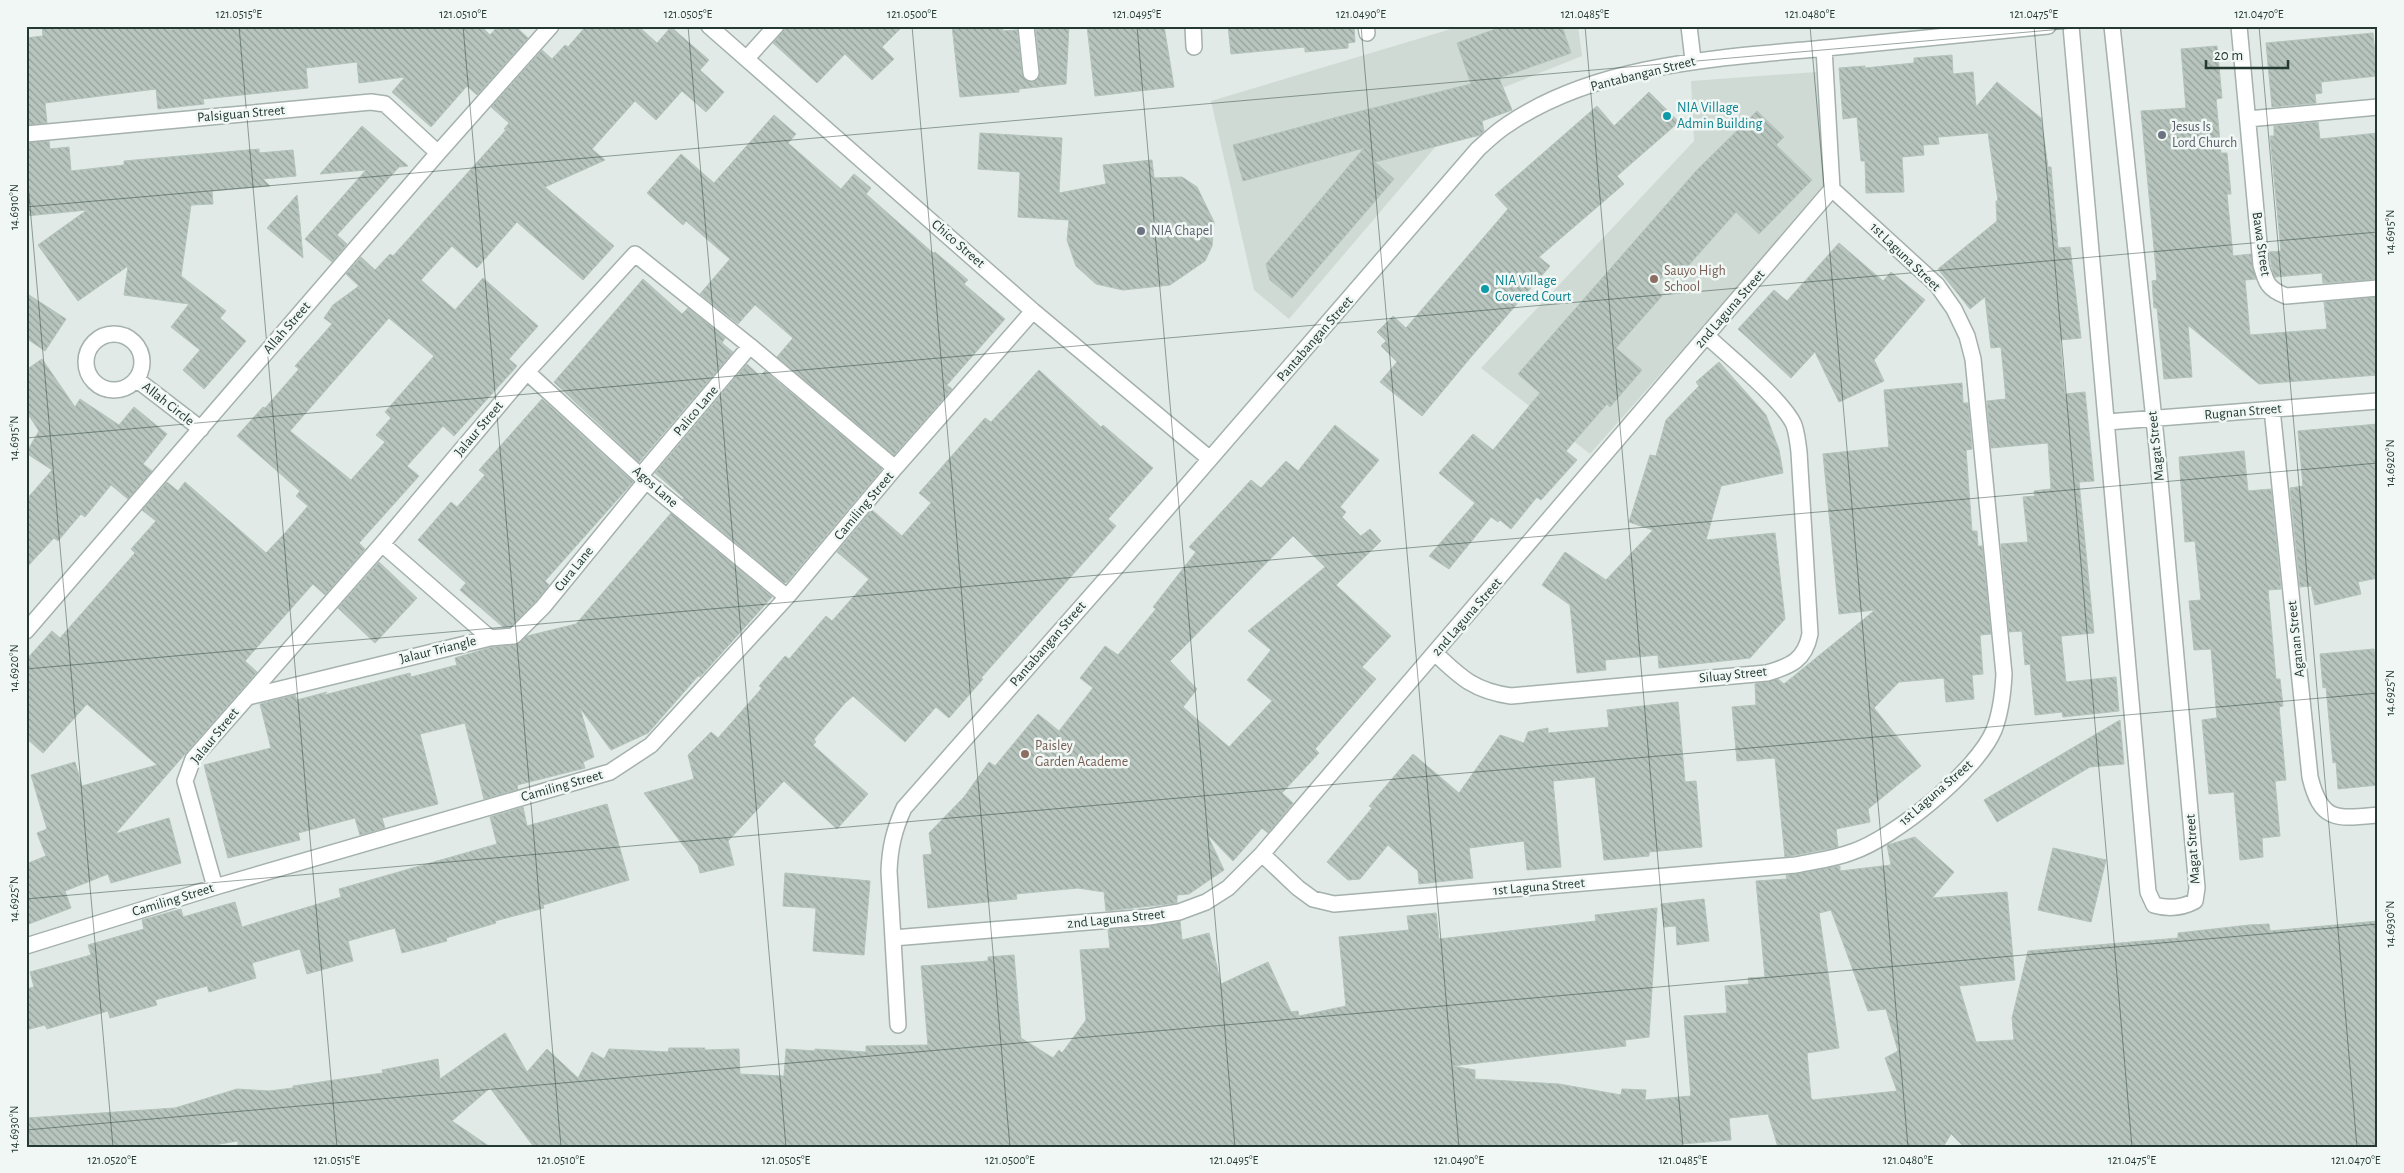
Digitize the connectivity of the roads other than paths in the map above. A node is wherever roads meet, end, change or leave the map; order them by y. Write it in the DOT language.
graph roads {
  1 [pos="551,26"];
  2 [pos="709,26"];
  3 [pos="776,26"];
  4 [pos="1026,26"];
  5 [pos="1193,26"];
  6 [pos="1689,26"];
  7 [pos="2048,26"];
  8 [pos="2071,26"];
  9 [pos="2112,26"];
  10 [pos="2238,26"];
  11 [pos="1194,47"];
  12 [pos="1824,48"];
  13 [pos="747,58"];
  14 [pos="1693,60"];
  15 [pos="1031,72"];
  16 [pos="2378,107"];
  17 [pos="2248,119"];
  18 [pos="26,134"];
  19 [pos="438,152"];
  20 [pos="1832,189"];
  21 [pos="2378,288"];
  22 [pos="1034,311"];
  23 [pos="1707,336"];
  24 [pos="750,346"];
  25 [pos="527,372"];
  26 [pos="136,379"];
  27 [pos="2378,401"];
  28 [pos="2272,409"];
  29 [pos="2154,419"];
  30 [pos="2107,422"];
  31 [pos="200,429"];
  32 [pos="1210,459"];
  33 [pos="895,468"];
  34 [pos="644,478"];
  35 [pos="382,544"];
  36 [pos="788,597"];
  37 [pos="26,631"];
  38 [pos="490,638"];
  39 [pos="1436,654"];
  40 [pos="248,697"];
  41 [pos="2378,815"];
  42 [pos="1262,854"];
  43 [pos="215,887"];
  44 [pos="893,938"];
  45 [pos="26,946"];
  46 [pos="898,1025"];
  1 -- 19 [label="street, Allah Street"];
  2 -- 13 [label="street, Chico Street"];
  3 -- 13 [label="street"];
  4 -- 15 [label="street"];
  5 -- 11 [label="street"];
  6 -- 14 [label="street"];
  7 -- 12 [label="street, Pantabangan Street"];
  8 -- 30 [label="street, Magat Street"];
  9 -- 29 [label="street, Magat Street"];
  10 -- 17 [label="street, Bawa Street"];
  12 -- 14 [label="street, Pantabangan Street"];
  12 -- 20 [label="street"];
  13 -- 22 [label="street, Chico Street"];
  14 -- 32 [label="street, Pantabangan Street"];
  16 -- 17 [label="street"];
  17 -- 21 [label="street, Bawa Street"];
  18 -- 19 [label="street, Palsiguan Street"];
  19 -- 31 [label="street, Allah Street"];
  20 -- 23 [label="street, 2nd Laguna Street"];
  20 -- 42 [label="street, 1st Laguna Street"];
  22 -- 32 [label="street, Chico Street"];
  22 -- 33 [label="street, Camiling Street"];
  23 -- 39 [label="street, 2nd Laguna Street"];
  23 -- 39 [label="street, Siluay Street"];
  24 -- 25 [label="street, Jalaur Street"];
  24 -- 33 [label="street, Jalaur Street"];
  24 -- 34 [label="street, Palico Lane"];
  25 -- 34 [label="street, Agos Lane"];
  25 -- 35 [label="street, Jalaur Street"];
  26 -- 31 [label="street, Allah Circle"];
  27 -- 28 [label="street, Rugnan Street"];
  28 -- 29 [label="street, Rugnan Street"];
  28 -- 41 [label="street, Aganan Street"];
  29 -- 30 [label="street, Rugnan Street"];
  29 -- 30 [label="street, Magat Street"];
  31 -- 37 [label="street, Allah Street"];
  32 -- 44 [label="street, Pantabangan Street"];
  33 -- 36 [label="street, Camiling Street"];
  34 -- 36 [label="street, Agos Lane"];
  34 -- 38 [label="street, Cura Lane"];
  35 -- 38 [label="street, Jalaur Triangle"];
  35 -- 40 [label="street, Jalaur Street"];
  36 -- 43 [label="street, Camiling Street"];
  38 -- 40 [label="street, Jalaur Triangle"];
  39 -- 42 [label="street, 2nd Laguna Street"];
  40 -- 43 [label="street, Jalaur Street"];
  42 -- 44 [label="street, 2nd Laguna Street"];
  43 -- 45 [label="street, Camiling Street"];
  44 -- 46 [label="street, Pantabangan Street"];
}
